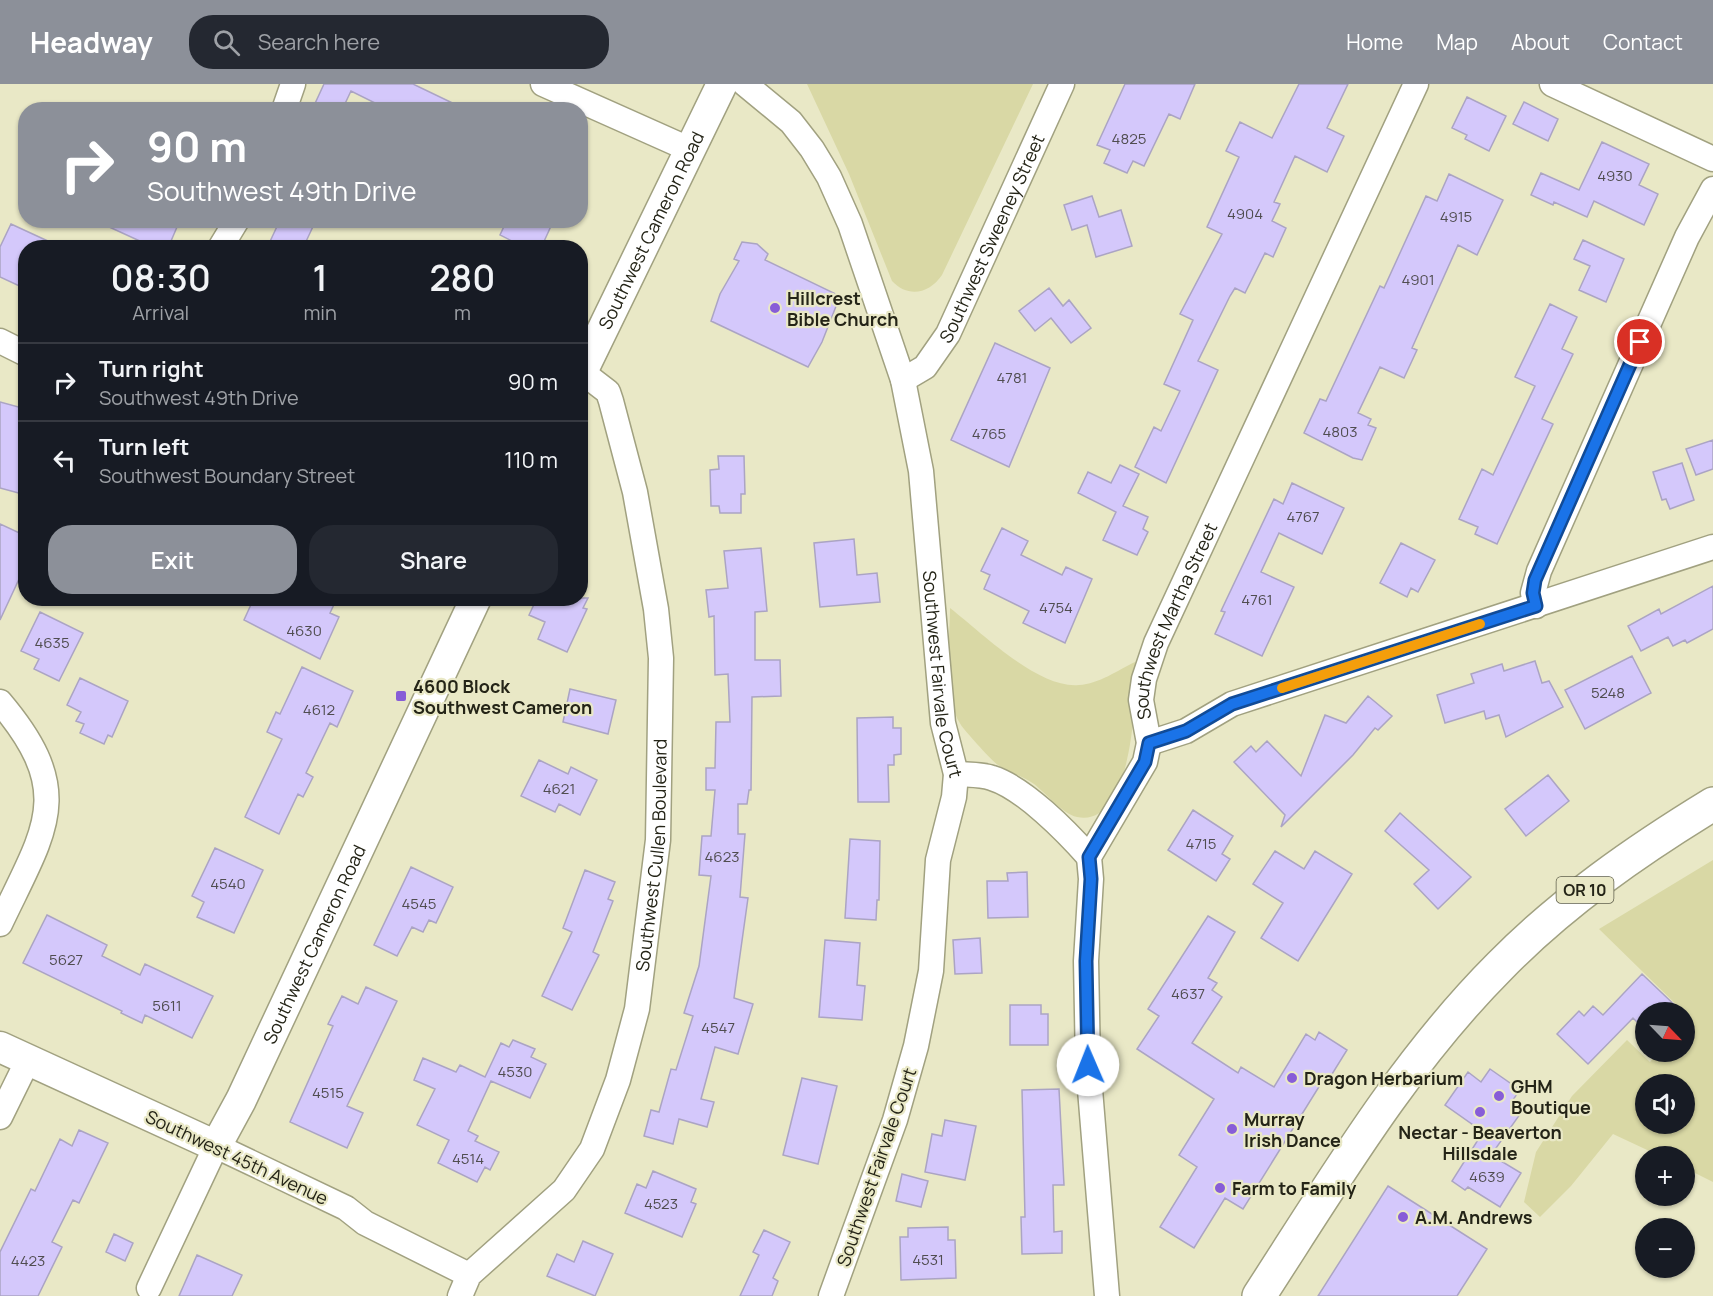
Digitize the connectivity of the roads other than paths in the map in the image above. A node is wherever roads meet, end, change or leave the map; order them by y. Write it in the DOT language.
graph roads {
  1 [pos="293,84"];
  2 [pos="543,84"];
  3 [pos="722,84"];
  4 [pos="745,84"];
  5 [pos="1062,84"];
  6 [pos="1416,84"];
  7 [pos="1552,84"];
  8 [pos="287,102"];
  9 [pos="583,102"];
  10 [pos="588,104"];
  11 [pos="691,150"];
  12 [pos="1713,159"];
  13 [pos="1713,189"];
  14 [pos="0,341"];
  15 [pos="18,350"];
  16 [pos="588,360"];
  17 [pos="588,379"];
  18 [pos="903,380"];
  19 [pos="1713,547"];
  20 [pos="472,606"];
  21 [pos="1536,606"];
  22 [pos="0,702"];
  23 [pos="1149,743"];
  24 [pos="956,774"];
  25 [pos="1713,804"];
  26 [pos="1089,857"];
  27 [pos="0,924"];
  28 [pos="0,1047"];
  29 [pos="28,1060"];
  30 [pos="0,1117"];
  31 [pos="216,1146"];
  32 [pos="465,1286"];
  33 [pos="149,1288"];
  34 [pos="831,1296"];
  35 [pos="1107,1296"];
  36 [pos="1259,1296"];
  1 -- 8 [label="street"];
  2 -- 9 [label="street"];
  3 -- 11 [label="street, Southwest Cameron Road"];
  4 -- 18 [label="street, Southwest Fairvale Court"];
  5 -- 18 [label="street, Southwest Sweeney Street"];
  6 -- 23 [label="street, Southwest Martha Street"];
  7 -- 12 [label="street"];
  10 -- 11 [label="street"];
  11 -- 16 [label="street, Southwest Cameron Road"];
  13 -- 21 [label="street"];
  14 -- 15 [label="street"];
  17 -- 32 [label="street, Southwest Cullen Boulevard"];
  18 -- 24 [label="street, Southwest Fairvale Court"];
  19 -- 21 [label="street"];
  20 -- 31 [label="street, Southwest Cameron Road"];
  21 -- 23 [label="street"];
  22 -- 27 [label="street"];
  23 -- 26 [label="street, Southwest Martha Street"];
  24 -- 26 [label="street"];
  24 -- 34 [label="street, Southwest Fairvale Court"];
  25 -- 36 [label="main road, OR 10"];
  26 -- 35 [label="street"];
  28 -- 29 [label="street, Southwest 45th Avenue"];
  29 -- 30 [label="street"];
  29 -- 31 [label="street, Southwest 45th Avenue"];
  31 -- 32 [label="street, Southwest 45th Avenue"];
  31 -- 33 [label="street, Southwest Cameron Road"];
}
